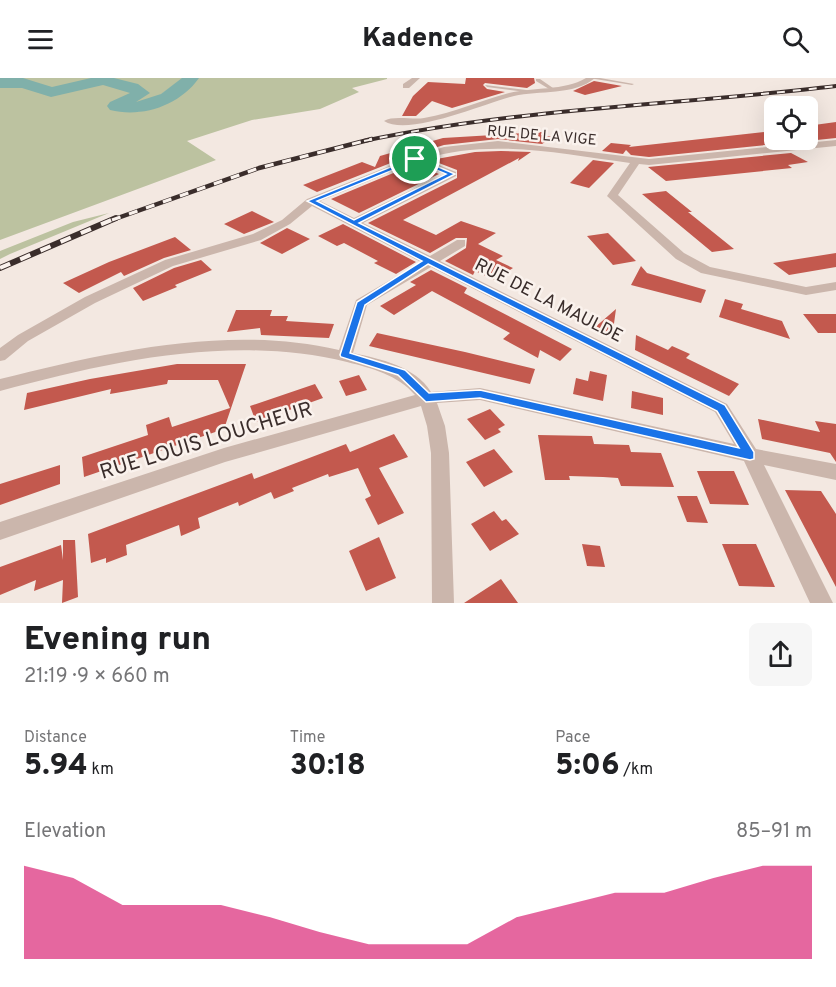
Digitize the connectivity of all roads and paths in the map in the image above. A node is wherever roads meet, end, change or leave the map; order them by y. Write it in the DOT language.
graph roads {
  1 [pos="416,78"];
  2 [pos="591,78"];
  3 [pos="538,80"];
  4 [pos="632,84"];
  5 [pos="406,86"];
  6 [pos="487,86"];
  7 [pos="551,88"];
  8 [pos="526,91"];
  9 [pos="388,121"];
  10 [pos="836,136"];
  11 [pos="822,142"];
  12 [pos="836,143"];
  13 [pos="415,159"];
  14 [pos="635,162"];
  15 [pos="311,201"];
  16 [pos="354,223"];
  17 [pos="461,243"];
  18 [pos="428,261"];
  19 [pos="836,286"];
  20 [pos="345,355"];
  21 [pos="0,356"];
  22 [pos="0,385"];
  23 [pos="426,398"];
  24 [pos="750,455"];
  25 [pos="836,472"];
  26 [pos="0,531"];
  27 [pos="443,603"];
  28 [pos="822,603"];
  1 -- 5 [label="street"];
  2 -- 4 [label="lane"];
  2 -- 7 [label="street"];
  3 -- 7 [label="lane"];
  6 -- 8 [label="lane"];
  7 -- 8 [label="street"];
  8 -- 9 [label="street"];
  10 -- 11 [label="street"];
  11 -- 12 [label="street"];
  11 -- 14 [label="street, RUE DE LA VIGE"];
  13 -- 14 [label="street, RUE DE LA VIGE"];
  13 -- 15 [label="street, RUE DE LA VIGE"];
  13 -- 16 [label="street"];
  14 -- 19 [label="street"];
  15 -- 16 [label="street, RUE DE LA MAULDE"];
  15 -- 21 [label="street, RUE DE LA VIGE"];
  16 -- 18 [label="street, RUE DE LA MAULDE"];
  17 -- 18 [label="street"];
  18 -- 20 [label="street"];
  18 -- 24 [label="street, RUE DE LA MAULDE"];
  20 -- 22 [label="street"];
  20 -- 23 [label="street"];
  23 -- 24 [label="street, RUE LOUIS LOUCHEUR"];
  23 -- 26 [label="street, RUE LOUIS LOUCHEUR"];
  23 -- 27 [label="street"];
  24 -- 25 [label="street, RUE LOUIS LOUCHEUR"];
  24 -- 28 [label="street, RUE DE LA MAULDE"];
}
